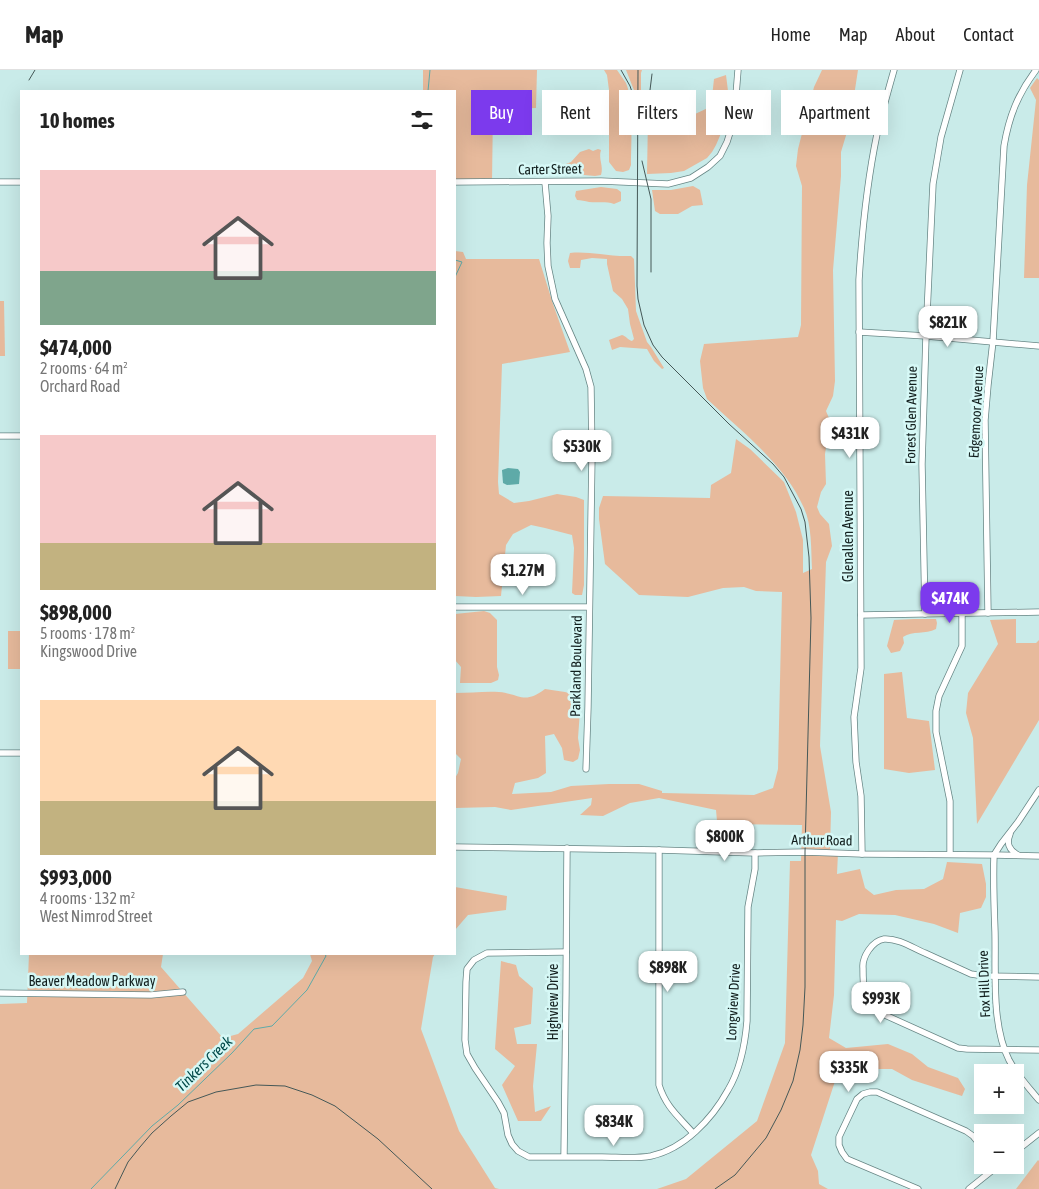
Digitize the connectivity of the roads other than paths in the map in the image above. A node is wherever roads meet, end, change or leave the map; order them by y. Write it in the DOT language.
graph roads {
  1 [pos="738,70"];
  2 [pos="894,70"];
  3 [pos="960,70"];
  4 [pos="1036,70"];
  5 [pos="0,182"];
  6 [pos="20,182"];
  7 [pos="456,182"];
  8 [pos="545,182"];
  9 [pos="859,332"];
  10 [pos="926,336"];
  11 [pos="994,341"];
  12 [pos="1039,346"];
  13 [pos="0,436"];
  14 [pos="20,436"];
  15 [pos="589,606"];
  16 [pos="456,607"];
  17 [pos="1039,612"];
  18 [pos="988,613"];
  19 [pos="925,614"];
  20 [pos="962,614"];
  21 [pos="861,615"];
  22 [pos="0,753"];
  23 [pos="20,753"];
  24 [pos="586,769"];
  25 [pos="1039,790"];
  26 [pos="1010,833"];
  27 [pos="456,847"];
  28 [pos="567,848"];
  29 [pos="659,850"];
  30 [pos="755,853"];
  31 [pos="862,854"];
  32 [pos="950,854"];
  33 [pos="994,855"];
  34 [pos="1023,856"];
  35 [pos="1039,856"];
  36 [pos="566,952"];
  37 [pos="996,976"];
  38 [pos="1039,977"];
  39 [pos="183,992"];
  40 [pos="0,993"];
  41 [pos="1005,1050"];
  42 [pos="1039,1050"];
  43 [pos="1039,1100"];
  44 [pos="693,1133"];
  45 [pos="1039,1133"];
  46 [pos="974,1137"];
  47 [pos="1024,1145"];
  48 [pos="564,1156"];
  49 [pos="988,1174"];
  50 [pos="918,1189"];
  51 [pos="969,1189"];
  1 -- 8 [label="street, Carter Street"];
  2 -- 9 [label="street, Glenallen Avenue"];
  3 -- 10 [label="street, Forest Glen Avenue"];
  4 -- 11 [label="street, Edgemoor Avenue"];
  5 -- 6 [label="street"];
  7 -- 8 [label="street, Carter Street"];
  8 -- 15 [label="street, Parkland Boulevard"];
  9 -- 10 [label="street"];
  9 -- 21 [label="street, Glenallen Avenue"];
  10 -- 11 [label="street"];
  10 -- 19 [label="street, Forest Glen Avenue"];
  11 -- 12 [label="street"];
  11 -- 18 [label="street, Edgemoor Avenue"];
  13 -- 14 [label="street"];
  15 -- 16 [label="street"];
  15 -- 24 [label="street, Parkland Boulevard"];
  17 -- 18 [label="street"];
  18 -- 20 [label="street"];
  19 -- 20 [label="street"];
  19 -- 21 [label="street"];
  20 -- 32 [label="street"];
  21 -- 31 [label="street, Glenallen Avenue"];
  22 -- 23 [label="street"];
  25 -- 26 [label="street"];
  26 -- 33 [label="street"];
  26 -- 34 [label="street"];
  27 -- 28 [label="street, Arthur Road"];
  28 -- 29 [label="street, Arthur Road"];
  28 -- 36 [label="street, Highview Drive"];
  29 -- 30 [label="street, Arthur Road"];
  29 -- 44 [label="street"];
  30 -- 31 [label="street, Arthur Road"];
  30 -- 44 [label="street, Longview Drive"];
  31 -- 32 [label="street, Arthur Road"];
  32 -- 33 [label="street, Arthur Road"];
  33 -- 34 [label="street, Arthur Road"];
  33 -- 37 [label="street, Fox Hill Drive"];
  34 -- 35 [label="street, Arthur Road"];
  36 -- 48 [label="street, Highview Drive"];
  36 -- 48 [label="street, Longview Drive"];
  37 -- 38 [label="street"];
  37 -- 41 [label="street, Fox Hill Drive"];
  37 -- 41 [label="street"];
  39 -- 40 [label="street, Beaver Meadow Parkway"];
  41 -- 42 [label="street"];
  41 -- 43 [label="street, Fox Hill Drive"];
  44 -- 48 [label="street, Longview Drive"];
  45 -- 47 [label="street"];
  46 -- 50 [label="street"];
  49 -- 51 [label="street"];
}
